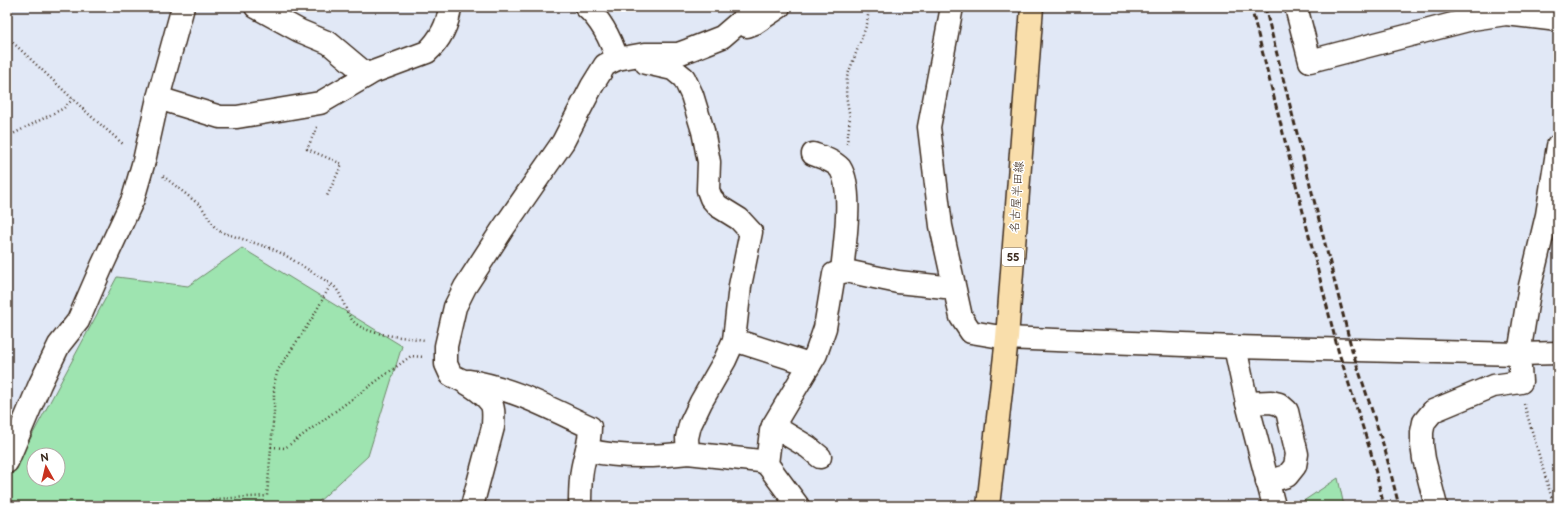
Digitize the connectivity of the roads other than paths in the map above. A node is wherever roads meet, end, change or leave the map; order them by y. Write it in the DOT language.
graph roads {
  1 [pos="183,7"];
  2 [pos="256,7"];
  3 [pos="450,7"];
  4 [pos="586,7"];
  5 [pos="757,7"];
  6 [pos="779,7"];
  7 [pos="952,7"];
  8 [pos="1032,7"];
  9 [pos="1296,7"];
  10 [pos="1558,20"];
  11 [pos="722,37"];
  12 [pos="621,58"];
  13 [pos="366,76"];
  14 [pos="158,98"];
  15 [pos="1558,146"];
  16 [pos="813,154"];
  17 [pos="842,272"];
  18 [pos="954,288"];
  19 [pos="1007,338"];
  20 [pos="734,340"];
  21 [pos="1236,347"];
  22 [pos="1558,353"];
  23 [pos="1519,354"];
  24 [pos="809,366"];
  25 [pos="464,381"];
  26 [pos="1247,403"];
  27 [pos="773,426"];
  28 [pos="587,450"];
  29 [pos="688,452"];
  30 [pos="820,457"];
  31 [pos="7,462"];
  32 [pos="767,464"];
  33 [pos="1267,482"];
  34 [pos="472,506"];
  35 [pos="580,506"];
  36 [pos="798,506"];
  37 [pos="988,506"];
  38 [pos="1274,506"];
  39 [pos="1436,506"];
  1 -- 14 [label="street"];
  2 -- 13 [label="street"];
  3 -- 13 [label="street"];
  4 -- 12 [label="street"];
  5 -- 11 [label="street"];
  6 -- 11 [label="street"];
  7 -- 18 [label="street"];
  8 -- 19 [label="main road, 名古屋半田線 / 55"];
  9 -- 10 [label="street"];
  11 -- 12 [label="street"];
  12 -- 20 [label="street"];
  12 -- 25 [label="street"];
  13 -- 14 [label="street"];
  14 -- 31 [label="street"];
  15 -- 23 [label="street"];
  16 -- 17 [label="street"];
  17 -- 18 [label="street"];
  17 -- 24 [label="street"];
  18 -- 19 [label="street"];
  19 -- 21 [label="street"];
  19 -- 37 [label="main road, 名古屋半田線 / 55"];
  20 -- 24 [label="street"];
  20 -- 29 [label="street"];
  21 -- 23 [label="street"];
  21 -- 26 [label="street"];
  22 -- 23 [label="street"];
  23 -- 39 [label="street"];
  24 -- 27 [label="street"];
  25 -- 28 [label="street"];
  25 -- 34 [label="street"];
  26 -- 33 [label="street"];
  26 -- 33 [label="street"];
  27 -- 30 [label="street"];
  27 -- 32 [label="street"];
  28 -- 29 [label="street"];
  28 -- 35 [label="street"];
  29 -- 32 [label="street"];
  32 -- 36 [label="street"];
  33 -- 38 [label="street"];
}
